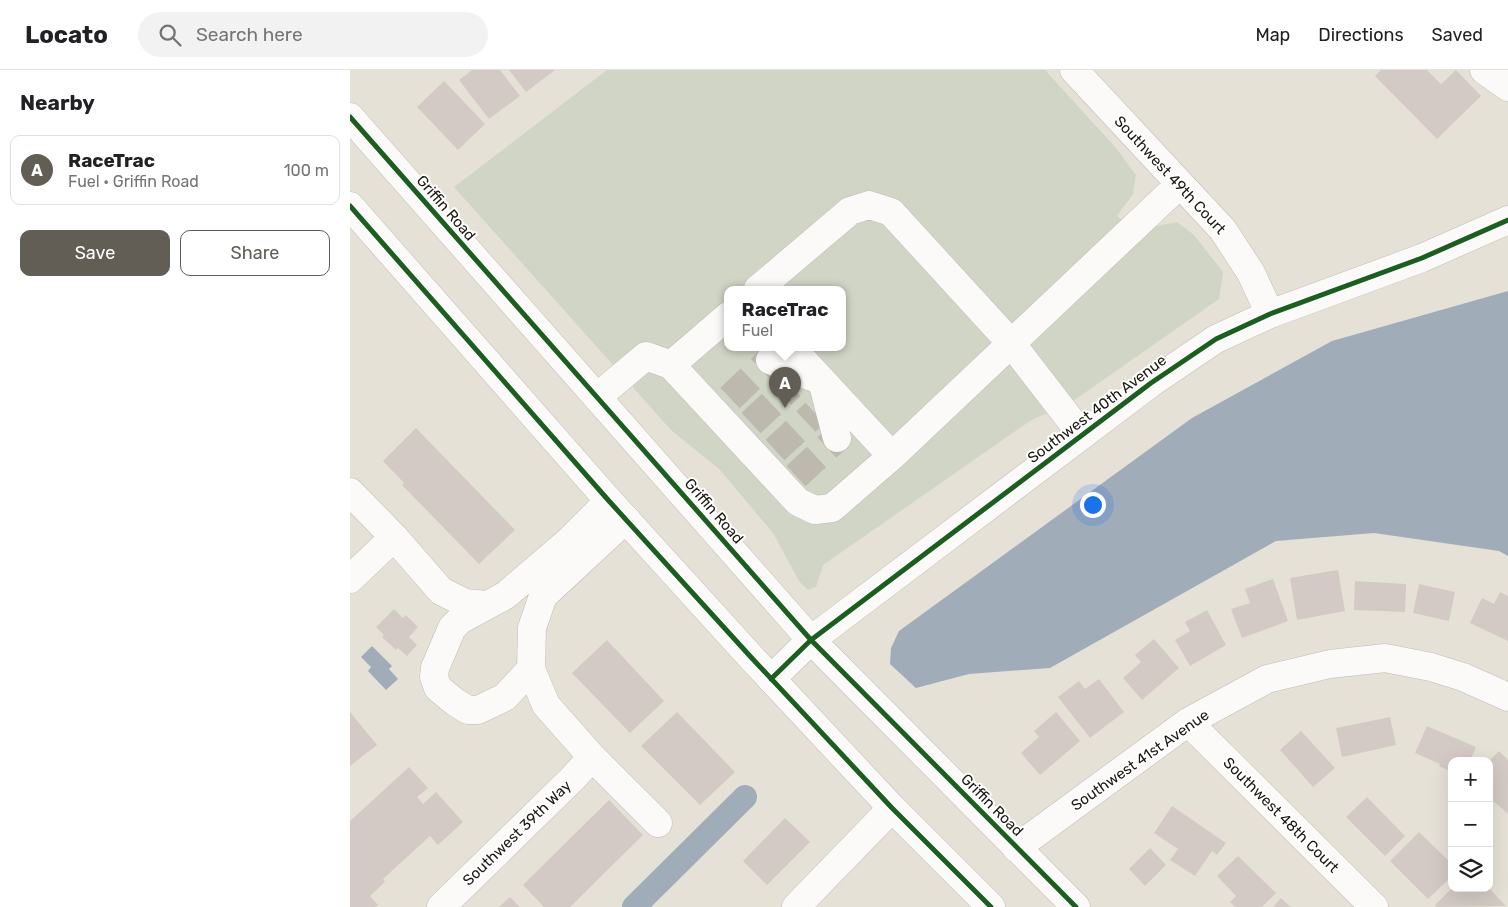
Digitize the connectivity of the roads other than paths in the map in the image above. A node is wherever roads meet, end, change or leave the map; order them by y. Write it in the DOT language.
graph roads {
  1 [pos="1074,70"];
  2 [pos="1484,70"];
  3 [pos="1508,87"];
  4 [pos="350,117"];
  5 [pos="1180,184"];
  6 [pos="350,206"];
  7 [pos="1508,220"];
  8 [pos="762,286"];
  9 [pos="1270,314"];
  10 [pos="724,319"];
  11 [pos="1011,343"];
  12 [pos="780,353"];
  13 [pos="671,365"];
  14 [pos="822,381"];
  15 [pos="791,386"];
  16 [pos="597,398"];
  17 [pos="730,398"];
  18 [pos="815,413"];
  19 [pos="751,423"];
  20 [pos="1082,435"];
  21 [pos="836,438"];
  22 [pos="762,451"];
  23 [pos="892,456"];
  24 [pos="796,476"];
  25 [pos="350,492"];
  26 [pos="618,510"];
  27 [pos="394,537"];
  28 [pos="350,579"];
  29 [pos="441,591"];
  30 [pos="487,606"];
  31 [pos="452,628"];
  32 [pos="811,640"];
  33 [pos="531,670"];
  34 [pos="771,679"];
  35 [pos="1508,697"];
  36 [pos="497,702"];
  37 [pos="546,705"];
  38 [pos="1188,722"];
  39 [pos="592,757"];
  40 [pos="892,808"];
  41 [pos="658,823"];
  42 [pos="1016,848"];
  43 [pos="442,907"];
  44 [pos="796,907"];
  45 [pos="991,907"];
  46 [pos="1076,907"];
  47 [pos="1374,907"];
  1 -- 5 [label="street, Southwest 49th Court"];
  2 -- 3 [label="street"];
  4 -- 16 [label="street, Griffin Road"];
  5 -- 9 [label="street, Southwest 49th Court"];
  5 -- 11 [label="street"];
  6 -- 26 [label="street"];
  7 -- 9 [label="street, Southwest 40th Avenue"];
  8 -- 11 [label="street"];
  9 -- 20 [label="street, Southwest 40th Avenue"];
  10 -- 13 [label="street"];
  11 -- 20 [label="street"];
  11 -- 23 [label="street"];
  12 -- 14 [label="street"];
  13 -- 16 [label="street"];
  13 -- 22 [label="street"];
  14 -- 15 [label="street"];
  14 -- 18 [label="street"];
  14 -- 21 [label="street"];
  14 -- 23 [label="street"];
  16 -- 32 [label="street, Griffin Road"];
  17 -- 22 [label="street"];
  19 -- 22 [label="street"];
  20 -- 32 [label="street, Southwest 40th Avenue"];
  22 -- 23 [label="street"];
  22 -- 24 [label="street"];
  25 -- 27 [label="street"];
  26 -- 30 [label="street"];
  26 -- 33 [label="street"];
  26 -- 34 [label="street"];
  27 -- 28 [label="street"];
  27 -- 29 [label="street"];
  29 -- 30 [label="street"];
  29 -- 31 [label="street"];
  30 -- 31 [label="street"];
  31 -- 36 [label="street"];
  32 -- 34 [label="street, Southwest 40th Avenue"];
  32 -- 42 [label="street, Griffin Road"];
  33 -- 36 [label="street"];
  33 -- 37 [label="street"];
  34 -- 40 [label="street"];
  35 -- 38 [label="street, Southwest 41st Avenue"];
  36 -- 37 [label="street"];
  37 -- 39 [label="street"];
  38 -- 42 [label="street, Southwest 41st Avenue"];
  38 -- 47 [label="street, Southwest 48th Court"];
  39 -- 41 [label="street"];
  39 -- 43 [label="street, Southwest 39th Way"];
  40 -- 44 [label="street"];
  40 -- 45 [label="street"];
  42 -- 46 [label="street, Griffin Road"];
}
